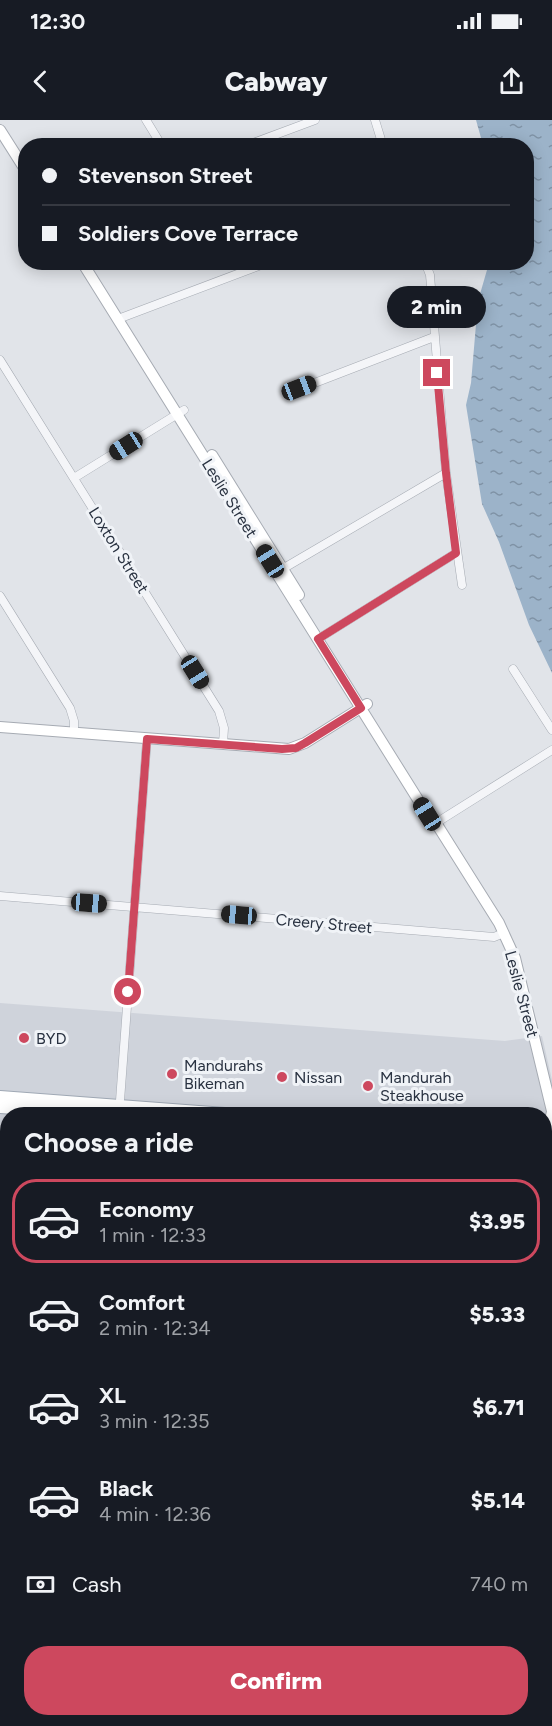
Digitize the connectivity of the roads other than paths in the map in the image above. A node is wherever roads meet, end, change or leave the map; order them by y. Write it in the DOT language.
graph roads {
  1 [pos="2,120"];
  2 [pos="146,120"];
  3 [pos="315,120"];
  4 [pos="375,120"];
  5 [pos="0,130"];
  6 [pos="157,138"];
  7 [pos="267,138"];
  8 [pos="381,138"];
  9 [pos="18,145"];
  10 [pos="18,158"];
  11 [pos="88,270"];
  12 [pos="95,270"];
  13 [pos="247,270"];
  14 [pos="428,270"];
  15 [pos="121,317"];
  16 [pos="434,337"];
  17 [pos="0,360"];
  18 [pos="299,388"];
  19 [pos="181,412"];
  20 [pos="446,473"];
  21 [pos="74,478"];
  22 [pos="456,553"];
  23 [pos="280,571"];
  24 [pos="462,585"];
  25 [pos="0,596"];
  26 [pos="321,637"];
  27 [pos="513,669"];
  28 [pos="364,706"];
  29 [pos="0,727"];
  30 [pos="552,730"];
  31 [pos="74,733"];
  32 [pos="147,739"];
  33 [pos="223,744"];
  34 [pos="552,750"];
  35 [pos="436,823"];
  36 [pos="0,896"];
  37 [pos="134,906"];
  38 [pos="504,933"];
  39 [pos="0,1097"];
  40 [pos="92,1107"];
  41 [pos="119,1107"];
  42 [pos="551,1107"];
  1 -- 9 [label="street"];
  2 -- 6 [label="street"];
  3 -- 7 [label="street"];
  4 -- 8 [label="street"];
  5 -- 10 [label="street"];
  11 -- 15 [label="street, Leslie Street"];
  12 -- 15 [label="street, Leslie Street"];
  13 -- 15 [label="street"];
  14 -- 16 [label="street"];
  15 -- 19 [label="street, Leslie Street"];
  16 -- 18 [label="street"];
  16 -- 20 [label="street"];
  17 -- 21 [label="street, Loxton Street"];
  19 -- 21 [label="street"];
  19 -- 23 [label="street, Leslie Street"];
  20 -- 22 [label="street"];
  20 -- 23 [label="street"];
  21 -- 33 [label="street, Loxton Street"];
  22 -- 24 [label="street"];
  22 -- 26 [label="street"];
  23 -- 26 [label="street, Leslie Street"];
  25 -- 31 [label="street"];
  26 -- 28 [label="street, Leslie Street"];
  27 -- 30 [label="street"];
  28 -- 33 [label="street"];
  28 -- 35 [label="street, Leslie Street"];
  29 -- 31 [label="street"];
  31 -- 32 [label="street"];
  32 -- 33 [label="street"];
  32 -- 37 [label="street"];
  34 -- 35 [label="street"];
  35 -- 38 [label="street, Leslie Street"];
  36 -- 37 [label="street, Creery Street"];
  37 -- 38 [label="street, Creery Street"];
  37 -- 41 [label="street"];
  38 -- 42 [label="street, Leslie Street"];
  39 -- 40 [label="main road"];
}
